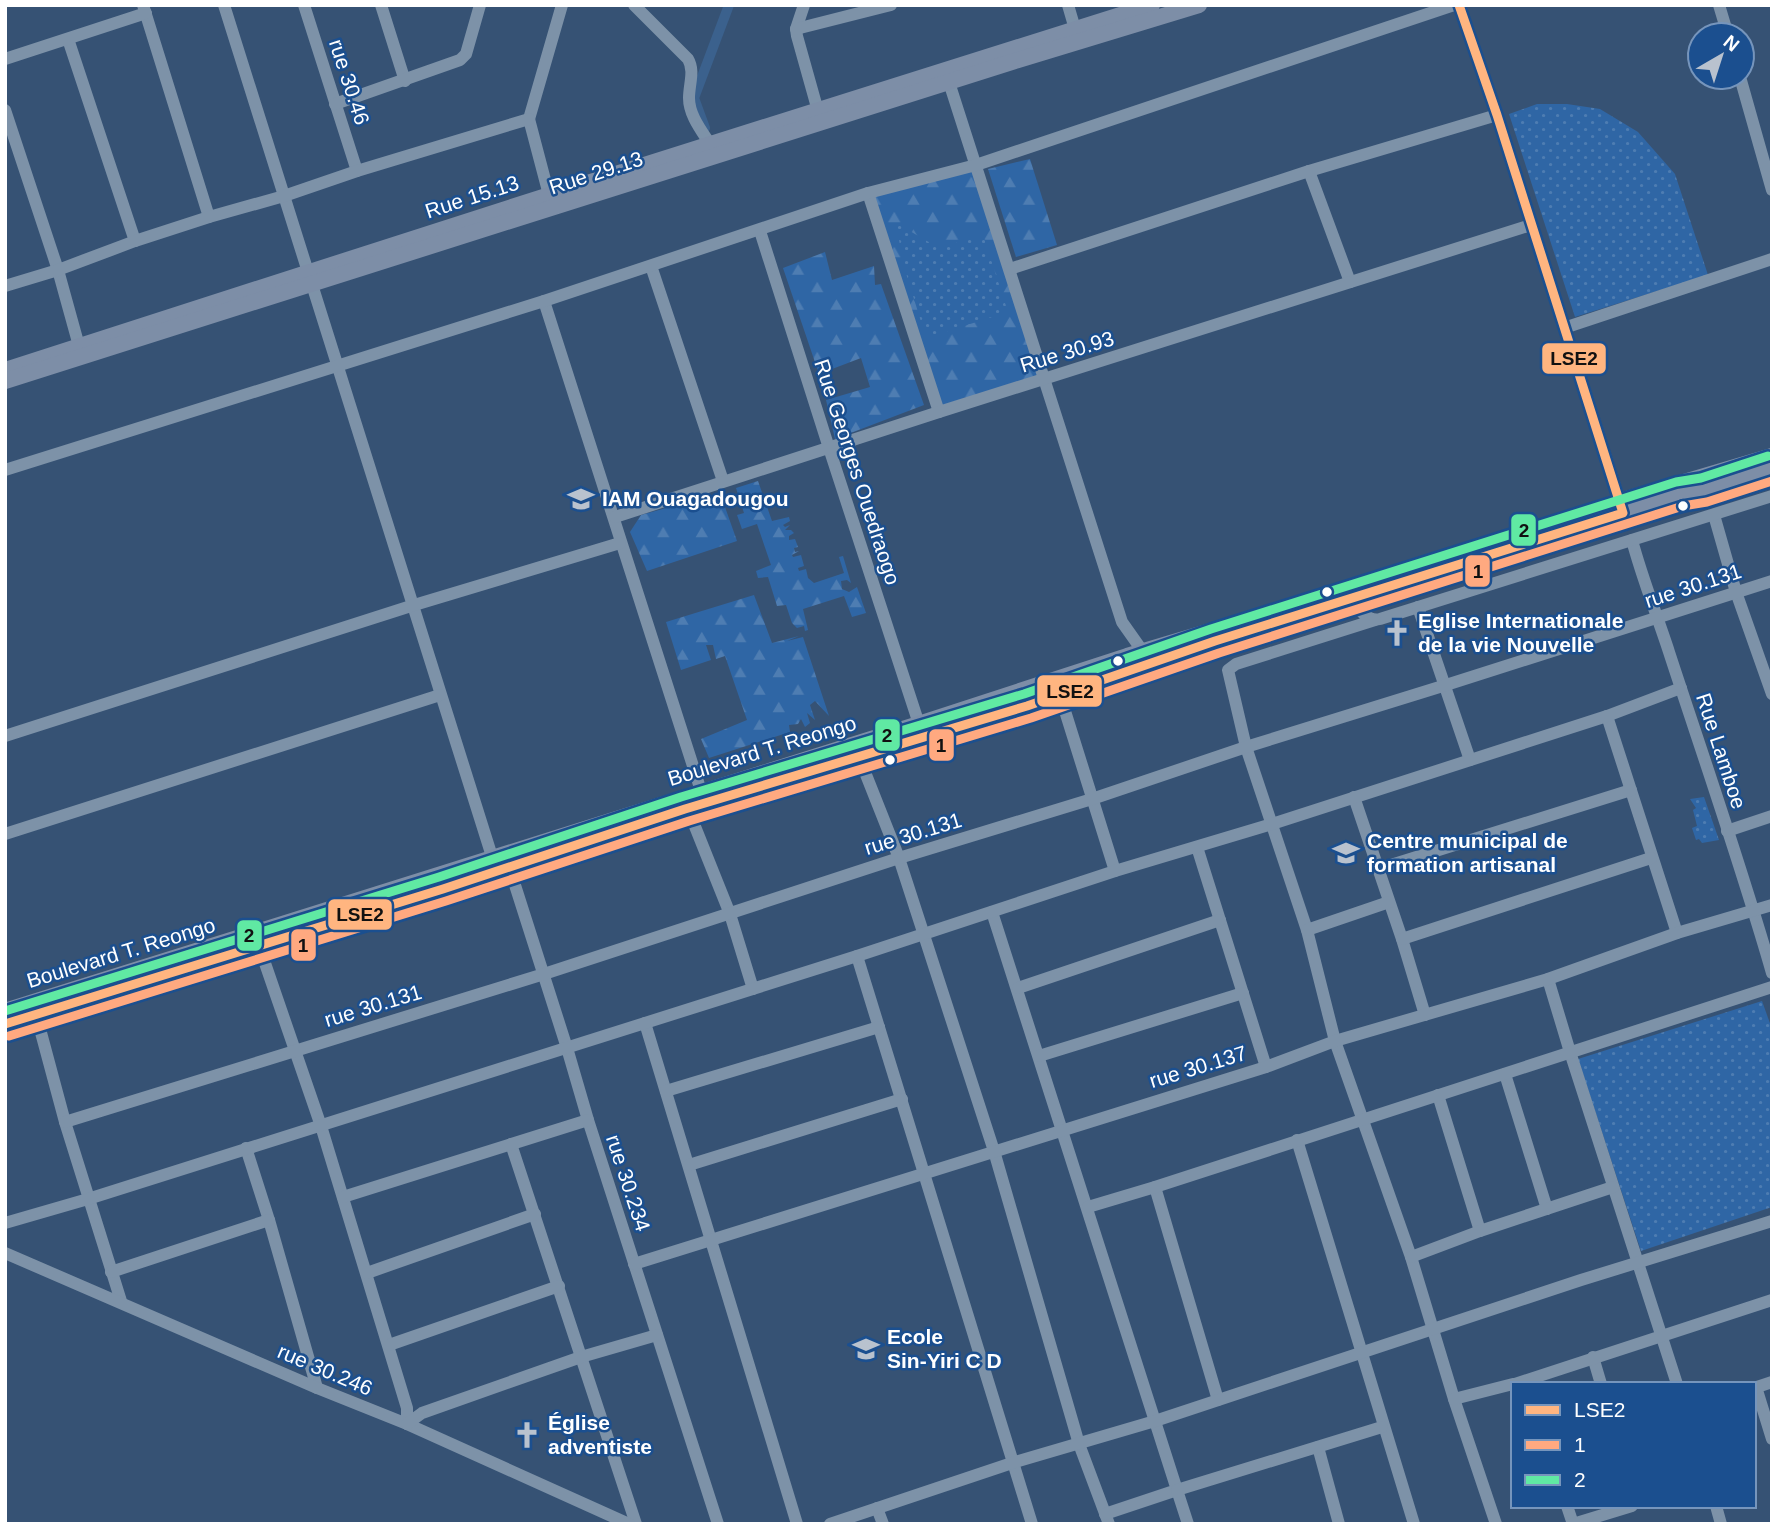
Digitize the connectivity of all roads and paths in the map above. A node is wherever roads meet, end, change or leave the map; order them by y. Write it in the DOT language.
graph roads {
  1 [pos="304,5"];
  2 [pos="381,5"];
  3 [pos="480,5"];
  4 [pos="562,5"];
  5 [pos="634,5"];
  6 [pos="804,5"];
  7 [pos="1068,5"];
  8 [pos="1152,5"];
  9 [pos="1199,5"];
  10 [pos="1454,5"];
  11 [pos="1459,5"];
  12 [pos="889,6"];
  13 [pos="229,7"];
  14 [pos="144,9"];
  15 [pos="796,29"];
  16 [pos="1075,29"];
  17 [pos="68,39"];
  18 [pos="5,59"];
  19 [pos="947,76"];
  20 [pos="405,81"];
  21 [pos="1744,91"];
  22 [pos="335,104"];
  23 [pos="5,110"];
  24 [pos="818,111"];
  25 [pos="1497,115"];
  26 [pos="529,119"];
  27 [pos="9,135"];
  28 [pos="710,144"];
  29 [pos="976,165"];
  30 [pos="357,171"];
  31 [pos="1308,171"];
  32 [pos="1772,189"];
  33 [pos="868,193"];
  34 [pos="549,195"];
  35 [pos="284,196"];
  36 [pos="209,217"];
  37 [pos="1531,225"];
  38 [pos="760,231"];
  39 [pos="135,241"];
  40 [pos="1772,260"];
  41 [pos="651,266"];
  42 [pos="1010,269"];
  43 [pos="58,270"];
  44 [pos="309,278"];
  45 [pos="1350,282"];
  46 [pos="5,285"];
  47 [pos="544,301"];
  48 [pos="1564,328"];
  49 [pos="79,346"];
  50 [pos="337,366"];
  51 [pos="5,370"];
  52 [pos="1045,379"];
  53 [pos="5,381"];
  54 [pos="939,412"];
  55 [pos="829,448"];
  56 [pos="1772,456"];
  57 [pos="1772,468"];
  58 [pos="5,470"];
  59 [pos="723,481"];
  60 [pos="1772,496"];
  61 [pos="1621,507"];
  62 [pos="1714,515"];
  63 [pos="615,517"];
  64 [pos="1632,540"];
  65 [pos="620,543"];
  66 [pos="1772,581"];
  67 [pos="1736,592"];
  68 [pos="1352,599"];
  69 [pos="411,606"];
  70 [pos="1418,607"];
  71 [pos="1658,617"];
  72 [pos="1375,620"];
  73 [pos="1142,652"];
  74 [pos="1153,665"];
  75 [pos="1446,685"];
  76 [pos="1681,688"];
  77 [pos="1772,694"];
  78 [pos="440,695"];
  79 [pos="1060,695"];
  80 [pos="1607,716"];
  81 [pos="919,724"];
  82 [pos="5,736"];
  83 [pos="1246,747"];
  84 [pos="859,757"];
  85 [pos="1469,760"];
  86 [pos="1631,790"];
  87 [pos="701,791"];
  88 [pos="1354,797"];
  89 [pos="1092,799"];
  90 [pos="688,809"];
  91 [pos="1772,816"];
  92 [pos="1272,824"];
  93 [pos="1727,831"];
  94 [pos="5,834"];
  95 [pos="1197,847"];
  96 [pos="899,858"];
  97 [pos="1651,858"];
  98 [pos="501,862"];
  99 [pos="1377,869"];
  100 [pos="1115,871"];
  101 [pos="1389,902"];
  102 [pos="1772,905"];
  103 [pos="1754,911"];
  104 [pos="992,912"];
  105 [pos="730,914"];
  106 [pos="1220,920"];
  107 [pos="1307,930"];
  108 [pos="923,933"];
  109 [pos="1676,933"];
  110 [pos="257,939"];
  111 [pos="1402,939"];
  112 [pos="857,956"];
  113 [pos="1772,973"];
  114 [pos="544,974"];
  115 [pos="1548,979"];
  116 [pos="1772,987"];
  117 [pos="1018,988"];
  118 [pos="753,989"];
  119 [pos="1243,993"];
  120 [pos="5,1011"];
  121 [pos="36,1014"];
  122 [pos="1425,1015"];
  123 [pos="645,1023"];
  124 [pos="5,1024"];
  125 [pos="879,1027"];
  126 [pos="1335,1041"];
  127 [pos="568,1048"];
  128 [pos="295,1050"];
  129 [pos="1570,1052"];
  130 [pos="1039,1056"];
  131 [pos="1266,1067"];
  132 [pos="1505,1074"];
  133 [pos="666,1091"];
  134 [pos="1438,1095"];
  135 [pos="902,1099"];
  136 [pos="1363,1119"];
  137 [pos="588,1120"];
  138 [pos="65,1122"];
  139 [pos="321,1126"];
  140 [pos="1063,1129"];
  141 [pos="1297,1140"];
  142 [pos="511,1144"];
  143 [pos="246,1148"];
  144 [pos="994,1152"];
  145 [pos="690,1166"];
  146 [pos="925,1173"];
  147 [pos="1155,1187"];
  148 [pos="1614,1187"];
  149 [pos="343,1197"];
  150 [pos="88,1199"];
  151 [pos="1088,1207"];
  152 [pos="1546,1209"];
  153 [pos="535,1214"];
  154 [pos="269,1220"];
  155 [pos="1772,1221"];
  156 [pos="5,1223"];
  157 [pos="1479,1231"];
  158 [pos="712,1240"];
  159 [pos="5,1253"];
  160 [pos="1411,1257"];
  161 [pos="634,1264"];
  162 [pos="1638,1264"];
  163 [pos="111,1272"];
  164 [pos="367,1273"];
  165 [pos="559,1286"];
  166 [pos="1772,1300"];
  167 [pos="121,1301"];
  168 [pos="1433,1328"];
  169 [pos="657,1335"];
  170 [pos="1662,1336"];
  171 [pos="389,1345"];
  172 [pos="1360,1354"];
  173 [pos="581,1357"];
  174 [pos="1593,1357"];
  175 [pos="1523,1382"];
  176 [pos="1600,1382"];
  177 [pos="1676,1382"];
  178 [pos="1511,1385"];
  179 [pos="317,1388"];
  180 [pos="1756,1390"];
  181 [pos="1454,1399"];
  182 [pos="1218,1400"];
  183 [pos="1155,1421"];
  184 [pos="407,1424"];
  185 [pos="1382,1427"];
  186 [pos="1772,1439"];
  187 [pos="1079,1444"];
  188 [pos="1318,1447"];
  189 [pos="1012,1463"];
  190 [pos="1177,1490"];
  191 [pos="877,1508"];
  192 [pos="1625,1508"];
  193 [pos="1107,1519"];
  194 [pos="629,1524"];
  195 [pos="636,1524"];
  196 [pos="718,1524"];
  197 [pos="797,1524"];
  198 [pos="830,1524"];
  199 [pos="883,1524"];
  200 [pos="1032,1524"];
  201 [pos="1188,1524"];
  202 [pos="1339,1524"];
  203 [pos="1413,1524"];
  204 [pos="1496,1524"];
  205 [pos="1573,1524"];
  1 -- 22 [label="street, rue 30.46"];
  2 -- 20 [label="street"];
  3 -- 20 [label="street"];
  4 -- 26 [label="street"];
  5 -- 28 [label="street"];
  6 -- 15 [label="street"];
  7 -- 16 [label="street"];
  8 -- 16 [label="main road, Rue 15.13"];
  9 -- 19 [label="main road, Rue 29.13"];
  10 -- 29 [label="street"];
  11 -- 25 [label="street"];
  12 -- 15 [label="street"];
  13 -- 35 [label="street, rue 30.234"];
  14 -- 17 [label="street"];
  14 -- 36 [label="street"];
  15 -- 24 [label="street"];
  16 -- 19 [label="main road, Rue 15.13"];
  17 -- 18 [label="street"];
  17 -- 39 [label="street"];
  19 -- 24 [label="main road, Rue 15.13"];
  19 -- 29 [label="street"];
  19 -- 44 [label="main road, Rue 29.13"];
  20 -- 22 [label="street"];
  21 -- 32 [label="street"];
  22 -- 30 [label="street, rue 30.46"];
  23 -- 27 [label="street"];
  24 -- 28 [label="main road, Rue 15.13"];
  25 -- 31 [label="street"];
  25 -- 37 [label="street"];
  26 -- 30 [label="street"];
  26 -- 34 [label="street"];
  27 -- 43 [label="street"];
  28 -- 34 [label="main road, Rue 15.13"];
  29 -- 33 [label="street"];
  29 -- 42 [label="street"];
  30 -- 35 [label="street"];
  31 -- 42 [label="street"];
  31 -- 45 [label="street"];
  33 -- 38 [label="street"];
  33 -- 54 [label="street"];
  34 -- 44 [label="main road, Rue 15.13"];
  35 -- 36 [label="street"];
  35 -- 44 [label="street, rue 30.234"];
  36 -- 39 [label="street"];
  37 -- 45 [label="street, Rue 30.93"];
  37 -- 48 [label="street"];
  38 -- 41 [label="street"];
  38 -- 55 [label="street, Rue Georges Ouedraogo"];
  39 -- 43 [label="street"];
  40 -- 48 [label="street"];
  41 -- 47 [label="street"];
  41 -- 59 [label="street"];
  42 -- 52 [label="street"];
  43 -- 46 [label="street"];
  43 -- 49 [label="street"];
  44 -- 49 [label="main road, Rue 15.13"];
  44 -- 50 [label="street, rue 30.234"];
  44 -- 53 [label="main road, Rue 29.13"];
  45 -- 52 [label="street, Rue 30.93"];
  47 -- 50 [label="street"];
  47 -- 63 [label="street"];
  48 -- 61 [label="street"];
  49 -- 51 [label="main road, Rue 15.13"];
  50 -- 58 [label="street"];
  50 -- 69 [label="street, rue 30.234"];
  52 -- 54 [label="street, Rue 30.93"];
  52 -- 73 [label="street"];
  54 -- 55 [label="street, Rue 30.93"];
  55 -- 59 [label="street, Rue 30.93"];
  55 -- 81 [label="street, Rue Georges Ouedraogo"];
  56 -- 61 [label="main road, Boulevard T. Reongo"];
  57 -- 61 [label="main road, Boulevard T. Reongo"];
  59 -- 63 [label="street, Rue 30.93"];
  60 -- 62 [label="street"];
  61 -- 68 [label="main road, Boulevard T. Reongo"];
  61 -- 73 [label="main road, Boulevard T. Reongo"];
  62 -- 64 [label="street"];
  62 -- 67 [label="street"];
  63 -- 65 [label="street"];
  64 -- 70 [label="street"];
  64 -- 71 [label="street, Rue Lamboe"];
  65 -- 69 [label="street"];
  65 -- 87 [label="street"];
  66 -- 67 [label="street, rue 30.131"];
  67 -- 71 [label="street, rue 30.131"];
  67 -- 77 [label="street"];
  68 -- 72 [label="street"];
  68 -- 74 [label="main road, Boulevard T. Reongo"];
  69 -- 78 [label="street, rue 30.234"];
  69 -- 82 [label="street"];
  70 -- 72 [label="street"];
  70 -- 75 [label="street"];
  71 -- 75 [label="street, rue 30.131"];
  71 -- 76 [label="street, Rue Lamboe"];
  72 -- 83 [label="street"];
  73 -- 74 [label="street"];
  73 -- 81 [label="main road, Boulevard T. Reongo"];
  74 -- 79 [label="main road, Boulevard T. Reongo"];
  75 -- 83 [label="street, rue 30.131"];
  75 -- 85 [label="street"];
  76 -- 80 [label="street"];
  76 -- 93 [label="street, Rue Lamboe"];
  78 -- 94 [label="street"];
  78 -- 98 [label="street, rue 30.234"];
  79 -- 84 [label="main road, Boulevard T. Reongo"];
  79 -- 89 [label="street"];
  80 -- 85 [label="street"];
  80 -- 86 [label="street"];
  81 -- 87 [label="main road, Boulevard T. Reongo"];
  83 -- 89 [label="street, rue 30.131"];
  83 -- 92 [label="street"];
  84 -- 90 [label="main road, Boulevard T. Reongo"];
  84 -- 96 [label="street"];
  85 -- 88 [label="street"];
  86 -- 97 [label="street"];
  86 -- 99 [label="street"];
  87 -- 98 [label="main road, Boulevard T. Reongo"];
  88 -- 92 [label="street"];
  88 -- 99 [label="street"];
  89 -- 96 [label="street, rue 30.131"];
  89 -- 100 [label="street"];
  90 -- 98 [label="main road, Boulevard T. Reongo"];
  90 -- 105 [label="street"];
  91 -- 93 [label="street"];
  92 -- 95 [label="street"];
  92 -- 107 [label="street"];
  93 -- 103 [label="street, Rue Lamboe"];
  95 -- 100 [label="street"];
  95 -- 106 [label="street"];
  96 -- 105 [label="street, rue 30.131"];
  96 -- 108 [label="street"];
  97 -- 109 [label="street"];
  97 -- 111 [label="street"];
  98 -- 110 [label="main road, Boulevard T. Reongo"];
  98 -- 114 [label="street, rue 30.234"];
  99 -- 101 [label="street"];
  100 -- 104 [label="street"];
  101 -- 107 [label="street"];
  101 -- 111 [label="street"];
  102 -- 103 [label="street, rue 30.137"];
  103 -- 109 [label="street, rue 30.137"];
  103 -- 113 [label="street, Rue Lamboe"];
  104 -- 108 [label="street"];
  104 -- 117 [label="street"];
  105 -- 114 [label="street, rue 30.131"];
  105 -- 118 [label="street"];
  106 -- 117 [label="street"];
  106 -- 119 [label="street"];
  107 -- 126 [label="street"];
  108 -- 112 [label="street"];
  108 -- 144 [label="street"];
  109 -- 115 [label="street, rue 30.137"];
  110 -- 120 [label="main road, Boulevard T. Reongo"];
  110 -- 121 [label="main road, Boulevard T. Reongo"];
  110 -- 128 [label="street"];
  111 -- 122 [label="street"];
  112 -- 118 [label="street"];
  112 -- 125 [label="street"];
  114 -- 127 [label="street, rue 30.234"];
  114 -- 128 [label="street, rue 30.131"];
  115 -- 122 [label="street, rue 30.137"];
  115 -- 129 [label="street"];
  116 -- 129 [label="street"];
  117 -- 130 [label="street"];
  118 -- 123 [label="street"];
  119 -- 130 [label="street"];
  119 -- 131 [label="street"];
  121 -- 124 [label="main road, Boulevard T. Reongo"];
  121 -- 138 [label="street"];
  122 -- 126 [label="street, rue 30.137"];
  123 -- 127 [label="street"];
  123 -- 133 [label="street"];
  125 -- 133 [label="street"];
  125 -- 135 [label="street"];
  126 -- 131 [label="street, rue 30.137"];
  126 -- 136 [label="street"];
  127 -- 137 [label="street, rue 30.234"];
  127 -- 139 [label="street"];
  128 -- 138 [label="street, rue 30.131"];
  128 -- 139 [label="street"];
  129 -- 132 [label="street"];
  129 -- 148 [label="street"];
  130 -- 140 [label="street"];
  131 -- 140 [label="street, rue 30.137"];
  132 -- 134 [label="street"];
  132 -- 152 [label="street"];
  133 -- 145 [label="street"];
  134 -- 136 [label="street"];
  134 -- 157 [label="street"];
  135 -- 145 [label="street"];
  135 -- 146 [label="street"];
  136 -- 141 [label="street"];
  136 -- 160 [label="street"];
  137 -- 142 [label="street"];
  137 -- 161 [label="street, rue 30.234"];
  138 -- 150 [label="street"];
  139 -- 143 [label="street"];
  139 -- 149 [label="street"];
  140 -- 144 [label="street, rue 30.137"];
  140 -- 151 [label="street"];
  141 -- 147 [label="street"];
  141 -- 172 [label="street"];
  142 -- 149 [label="street"];
  142 -- 153 [label="street"];
  143 -- 150 [label="street"];
  143 -- 154 [label="street"];
  144 -- 146 [label="street, rue 30.137"];
  144 -- 187 [label="street"];
  145 -- 158 [label="street"];
  146 -- 158 [label="street, rue 30.137"];
  146 -- 189 [label="street"];
  147 -- 151 [label="street"];
  147 -- 182 [label="street"];
  148 -- 152 [label="street"];
  148 -- 162 [label="street"];
  149 -- 164 [label="street"];
  150 -- 156 [label="street"];
  150 -- 163 [label="street"];
  151 -- 183 [label="street"];
  152 -- 157 [label="street"];
  153 -- 164 [label="street"];
  153 -- 165 [label="street"];
  154 -- 163 [label="street"];
  154 -- 179 [label="street"];
  155 -- 162 [label="street"];
  157 -- 160 [label="street"];
  158 -- 161 [label="street, rue 30.137"];
  158 -- 197 [label="street"];
  159 -- 167 [label="street, rue 30.246"];
  160 -- 168 [label="street"];
  161 -- 169 [label="street, rue 30.234"];
  162 -- 168 [label="street"];
  162 -- 170 [label="street"];
  163 -- 167 [label="street"];
  164 -- 171 [label="street"];
  165 -- 171 [label="street"];
  165 -- 173 [label="street"];
  166 -- 170 [label="street"];
  167 -- 179 [label="street, rue 30.246"];
  168 -- 172 [label="street"];
  168 -- 181 [label="street"];
  169 -- 173 [label="street"];
  169 -- 196 [label="street, rue 30.234"];
  170 -- 174 [label="street"];
  170 -- 177 [label="street"];
  171 -- 184 [label="street"];
  172 -- 182 [label="street"];
  172 -- 185 [label="street"];
  173 -- 184 [label="street"];
  173 -- 195 [label="street"];
  174 -- 175 [label="street"];
  174 -- 176 [label="street"];
  178 -- 181 [label="street"];
  179 -- 184 [label="street, rue 30.246"];
  180 -- 186 [label="street"];
  181 -- 204 [label="street"];
  182 -- 183 [label="street"];
  183 -- 187 [label="street"];
  183 -- 190 [label="street"];
  184 -- 194 [label="street, rue 30.246"];
  185 -- 188 [label="street"];
  185 -- 203 [label="street"];
  187 -- 189 [label="street"];
  187 -- 193 [label="street"];
  188 -- 190 [label="street"];
  188 -- 202 [label="street"];
  189 -- 191 [label="street"];
  189 -- 200 [label="street"];
  190 -- 193 [label="street"];
  190 -- 201 [label="street"];
  191 -- 198 [label="street"];
  191 -- 199 [label="street"];
  192 -- 205 [label="street"];
}
